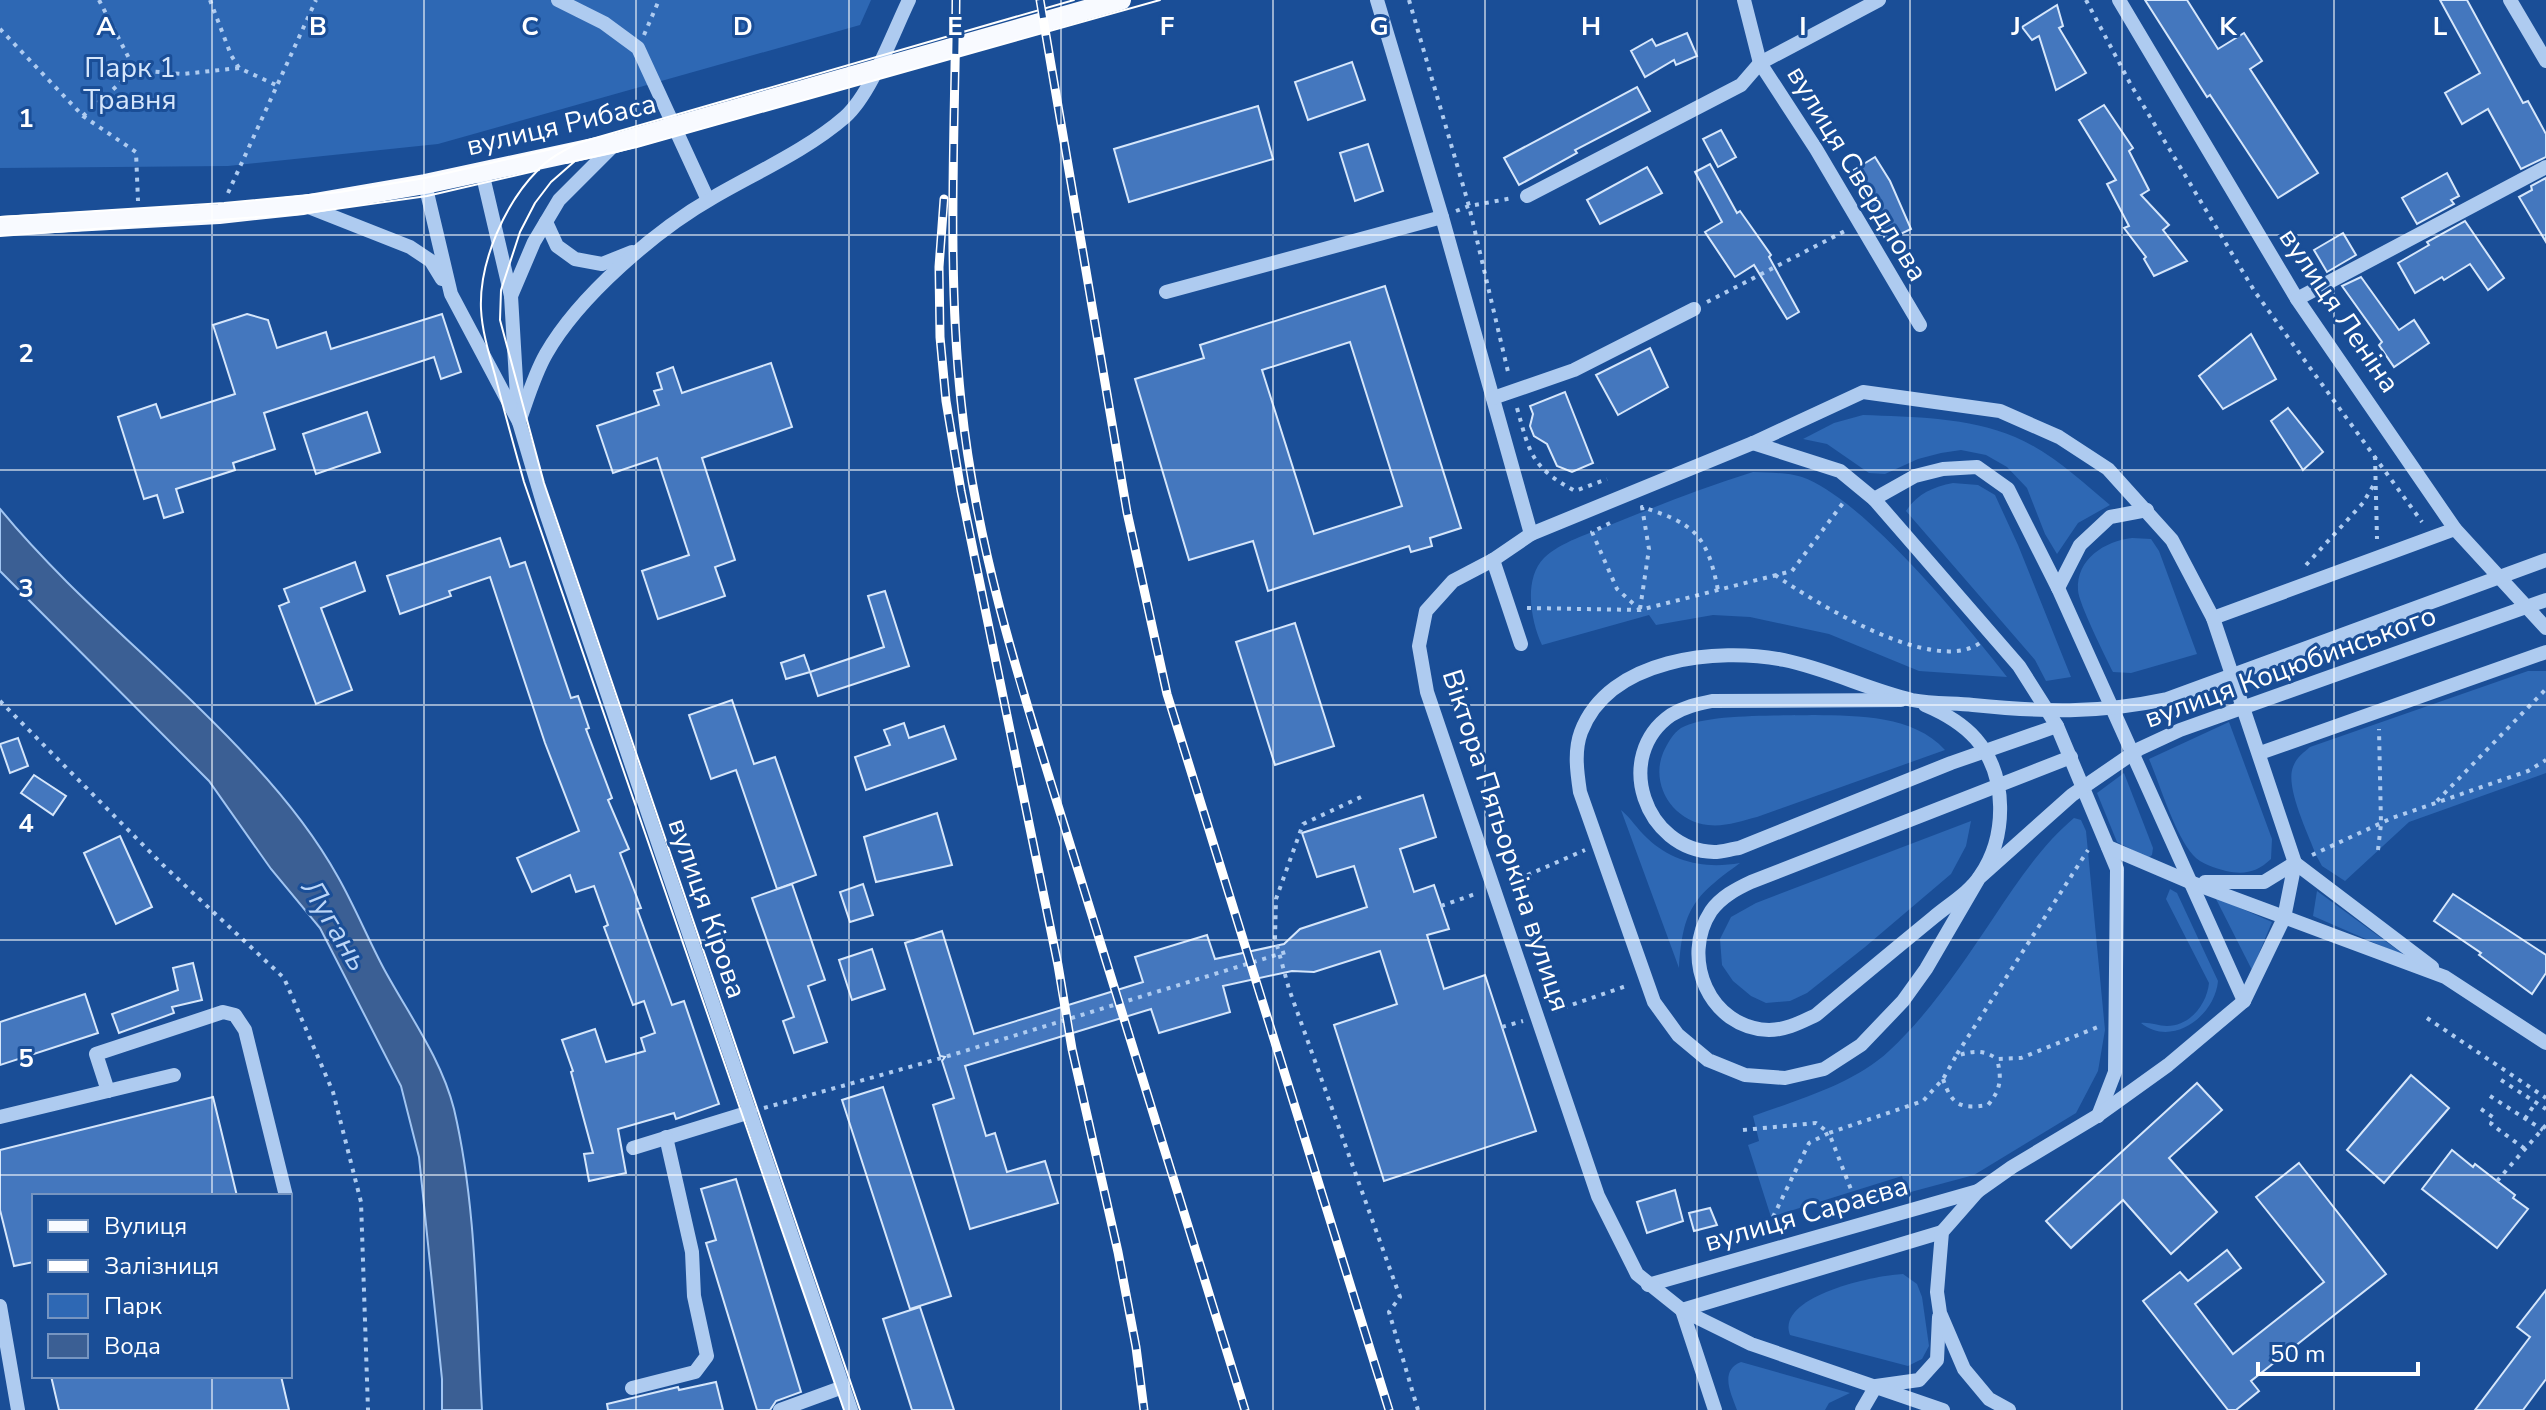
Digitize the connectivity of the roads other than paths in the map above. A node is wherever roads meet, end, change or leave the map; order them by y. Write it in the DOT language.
graph roads {
  1 [pos="558,0"];
  2 [pos="909,0"];
  3 [pos="1121,0"];
  4 [pos="1377,0"];
  5 [pos="1744,0"];
  6 [pos="1879,0"];
  7 [pos="2119,0"];
  8 [pos="2510,0"];
  9 [pos="2546,61"];
  10 [pos="1760,63"];
  11 [pos="623,140"];
  12 [pos="2546,167"];
  13 [pos="482,172"];
  14 [pos="425,184"];
  15 [pos="1527,196"];
  16 [pos="708,200"];
  17 [pos="303,205"];
  18 [pos="1442,217"];
  19 [pos="546,222"];
  20 [pos="0,226"];
  21 [pos="640,249"];
  22 [pos="1166,292"];
  23 [pos="451,294"];
  24 [pos="511,296"];
  25 [pos="2297,299"];
  26 [pos="1694,309"];
  27 [pos="1920,325"];
  28 [pos="1493,398"];
  29 [pos="519,422"];
  30 [pos="1753,443"];
  31 [pos="1874,499"];
  32 [pos="2147,510"];
  33 [pos="2455,529"];
  34 [pos="1531,534"];
  35 [pos="1493,560"];
  36 [pos="2546,560"];
  37 [pos="2058,588"];
  38 [pos="2546,600"];
  39 [pos="2213,618"];
  40 [pos="2546,628"];
  41 [pos="1521,644"];
  42 [pos="2546,652"];
  43 [pos="1912,700"];
  44 [pos="2057,726"];
  45 [pos="2260,753"];
  46 [pos="2071,757"];
  47 [pos="2108,847"];
  48 [pos="2295,863"];
  49 [pos="1979,878"];
  50 [pos="2190,882"];
  51 [pos="2284,918"];
  52 [pos="2445,977"];
  53 [pos="2244,1001"];
  54 [pos="2546,1043"];
  55 [pos="174,1075"];
  56 [pos="108,1091"];
  57 [pos="750,1112"];
  58 [pos="2097,1116"];
  59 [pos="0,1117"];
  60 [pos="666,1137"];
  61 [pos="633,1148"];
  62 [pos="1978,1191"];
  63 [pos="286,1194"];
  64 [pos="1942,1232"];
  65 [pos="1648,1285"];
  66 [pos="0,1306"];
  67 [pos="1682,1310"];
  68 [pos="1940,1313"];
  69 [pos="1876,1386"];
  70 [pos="843,1387"];
  71 [pos="632,1388"];
  72 [pos="18,1410"];
  73 [pos="780,1410"];
  74 [pos="851,1410"];
  75 [pos="1715,1410"];
  76 [pos="1862,1410"];
  77 [pos="1943,1410"];
  78 [pos="2009,1410"];
  1 -- 16 [label="street"];
  2 -- 16 [label="street"];
  3 -- 11 [label="main road, вулиця Рибаса"];
  4 -- 18 [label="street"];
  5 -- 10 [label="street, вулиця Свердлова"];
  6 -- 10 [label="street"];
  7 -- 25 [label="street, вулиця Леніна"];
  8 -- 9 [label="street"];
  10 -- 15 [label="street"];
  10 -- 27 [label="street, вулиця Свердлова"];
  11 -- 13 [label="main road, вулиця Рибаса"];
  11 -- 19 [label="street"];
  12 -- 25 [label="street"];
  13 -- 14 [label="main road, вулиця Рибаса"];
  13 -- 24 [label="street, вулиця Кірова"];
  14 -- 17 [label="main road, вулиця Рибаса"];
  14 -- 23 [label="street, вулиця Кірова"];
  16 -- 21 [label="street"];
  17 -- 20 [label="main road, вулиця Рибаса"];
  17 -- 23 [label="street"];
  18 -- 22 [label="street"];
  18 -- 28 [label="street"];
  19 -- 21 [label="street"];
  19 -- 24 [label="street"];
  21 -- 29 [label="street"];
  23 -- 29 [label="street, вулиця Кірова"];
  24 -- 29 [label="street, вулиця Кірова"];
  25 -- 33 [label="street, вулиця Леніна"];
  26 -- 28 [label="street"];
  28 -- 34 [label="street"];
  29 -- 57 [label="street, вулиця Кірова"];
  30 -- 31 [label="street"];
  30 -- 32 [label="street, Віктора Пятьоркіна вулиця"];
  30 -- 34 [label="street, Віктора Пятьоркіна вулиця"];
  31 -- 37 [label="street"];
  31 -- 44 [label="street"];
  32 -- 37 [label="street"];
  32 -- 39 [label="street, Віктора Пятьоркіна вулиця"];
  33 -- 39 [label="street"];
  33 -- 40 [label="street, вулиця Леніна"];
  34 -- 35 [label="street, Віктора Пятьоркіна вулиця"];
  35 -- 41 [label="street"];
  35 -- 65 [label="street, Віктора Пятьоркіна вулиця"];
  36 -- 43 [label="street, вулиця Коцюбинського"];
  37 -- 50 [label="street"];
  38 -- 49 [label="street, вулиця Коцюбинського"];
  39 -- 45 [label="street, Віктора Пятьоркіна вулиця"];
  42 -- 45 [label="street"];
  43 -- 44 [label="street"];
  43 -- 49 [label="street"];
  43 -- 49 [label="street, вулиця Коцюбинського"];
  44 -- 46 [label="street"];
  45 -- 48 [label="street, Віктора Пятьоркіна вулиця"];
  46 -- 47 [label="street"];
  46 -- 49 [label="street"];
  47 -- 50 [label="street"];
  47 -- 58 [label="street"];
  48 -- 50 [label="street"];
  48 -- 51 [label="street"];
  48 -- 52 [label="street"];
  50 -- 51 [label="street"];
  50 -- 53 [label="street"];
  51 -- 52 [label="street"];
  51 -- 53 [label="street"];
  52 -- 54 [label="street"];
  53 -- 58 [label="street"];
  55 -- 56 [label="street"];
  56 -- 59 [label="street"];
  56 -- 63 [label="street"];
  57 -- 60 [label="street"];
  57 -- 70 [label="street, вулиця Кірова"];
  58 -- 62 [label="street"];
  60 -- 61 [label="street"];
  60 -- 71 [label="street"];
  62 -- 64 [label="street"];
  62 -- 65 [label="street, вулиця Сараєва"];
  64 -- 67 [label="street"];
  64 -- 68 [label="street"];
  65 -- 67 [label="street, Віктора Пятьоркіна вулиця"];
  66 -- 72 [label="street"];
  67 -- 69 [label="street, Віктора Пятьоркіна вулиця"];
  67 -- 75 [label="street"];
  68 -- 69 [label="street"];
  68 -- 78 [label="street"];
  69 -- 76 [label="street"];
  69 -- 77 [label="street, Віктора Пятьоркіна вулиця"];
  70 -- 73 [label="street"];
  70 -- 74 [label="street, вулиця Кірова"];
}
